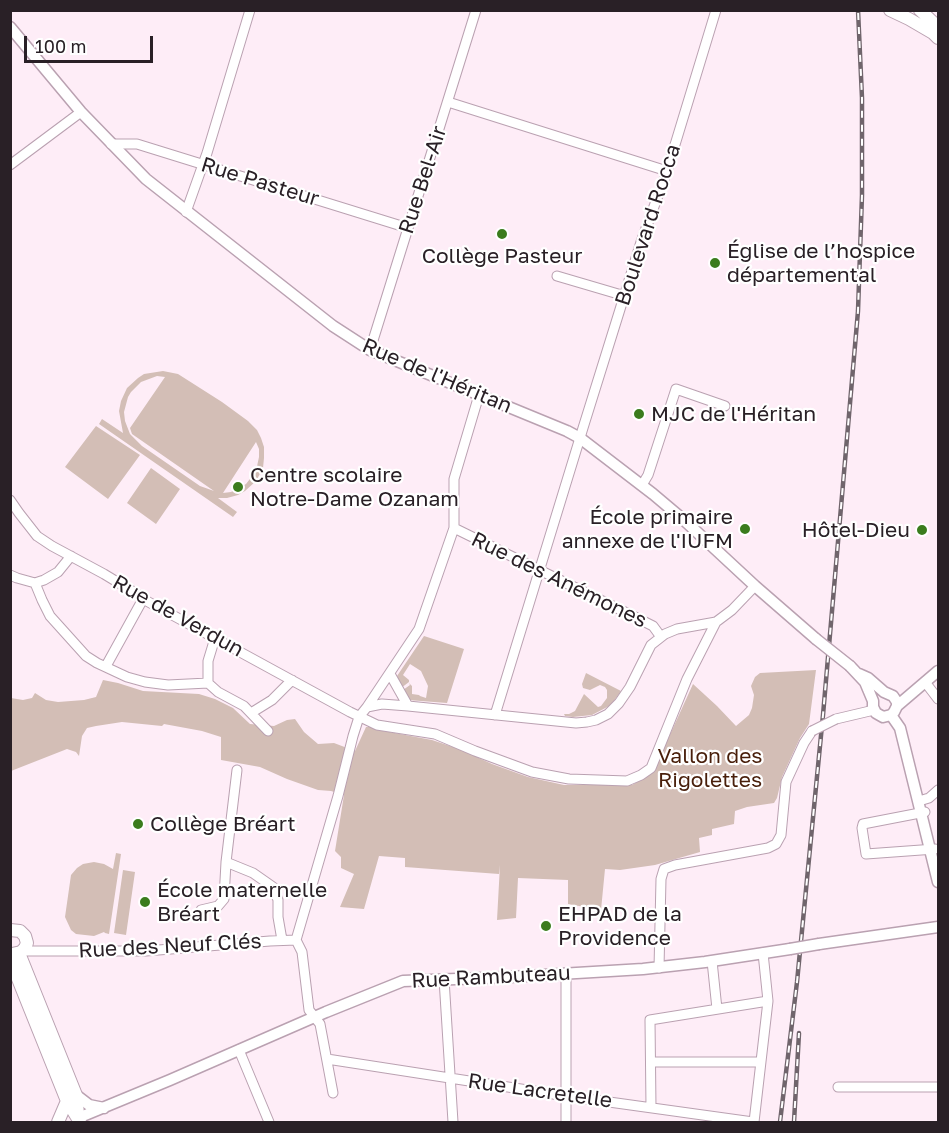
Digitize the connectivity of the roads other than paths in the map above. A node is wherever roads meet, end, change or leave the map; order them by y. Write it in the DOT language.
graph roads {
  1 [pos="250,10"];
  2 [pos="476,10"];
  3 [pos="716,10"];
  4 [pos="920,10"];
  5 [pos="897,11"];
  6 [pos="10,27"];
  7 [pos="939,27"];
  8 [pos="939,38"];
  9 [pos="448,102"];
  10 [pos="81,112"];
  11 [pos="111,144"];
  12 [pos="203,164"];
  13 [pos="10,165"];
  14 [pos="667,171"];
  15 [pos="186,212"];
  16 [pos="408,228"];
  17 [pos="556,276"];
  18 [pos="625,296"];
  19 [pos="370,350"];
  20 [pos="479,395"];
  21 [pos="725,406"];
  22 [pos="580,438"];
  23 [pos="642,485"];
  24 [pos="12,504"];
  25 [pos="454,528"];
  26 [pos="71,556"];
  27 [pos="540,570"];
  28 [pos="10,575"];
  29 [pos="35,583"];
  30 [pos="755,586"];
  31 [pos="143,599"];
  32 [pos="716,622"];
  33 [pos="661,637"];
  34 [pos="215,638"];
  35 [pos="106,666"];
  36 [pos="939,671"];
  37 [pos="390,674"];
  38 [pos="859,674"];
  39 [pos="292,680"];
  40 [pos="208,683"];
  41 [pos="924,683"];
  42 [pos="939,699"];
  43 [pos="891,702"];
  44 [pos="873,705"];
  45 [pos="408,706"];
  46 [pos="367,707"];
  47 [pos="251,713"];
  48 [pos="495,715"];
  49 [pos="359,717"];
  50 [pos="268,731"];
  51 [pos="237,770"];
  52 [pos="939,790"];
  53 [pos="922,808"];
  54 [pos="933,849"];
  55 [pos="226,862"];
  56 [pos="939,882"];
  57 [pos="201,910"];
  58 [pos="939,927"];
  59 [pos="10,930"];
  60 [pos="282,940"];
  61 [pos="296,940"];
  62 [pos="20,951"];
  63 [pos="763,953"];
  64 [pos="712,961"];
  65 [pos="659,968"];
  66 [pos="566,974"];
  67 [pos="444,979"];
  68 [pos="768,1001"];
  69 [pos="717,1009"];
  70 [pos="314,1017"];
  71 [pos="239,1050"];
  72 [pos="327,1059"];
  73 [pos="651,1062"];
  74 [pos="761,1062"];
  75 [pos="450,1078"];
  76 [pos="838,1087"];
  77 [pos="939,1087"];
  78 [pos="333,1093"];
  79 [pos="566,1096"];
  80 [pos="72,1098"];
  81 [pos="651,1107"];
  82 [pos="104,1108"];
  83 [pos="76,1121"];
  84 [pos="58,1122"];
  85 [pos="269,1122"];
  86 [pos="453,1122"];
  87 [pos="566,1122"];
  88 [pos="754,1122"];
  1 -- 12 [label="street"];
  2 -- 9 [label="street, Rue Bel-Air"];
  3 -- 14 [label="street, Boulevard Rocca"];
  4 -- 7 [label="main road"];
  5 -- 7 [label="main road"];
  5 -- 8 [label="main road"];
  6 -- 10 [label="street, Rue de l'Héritan"];
  9 -- 14 [label="street"];
  9 -- 16 [label="street, Rue Bel-Air"];
  10 -- 11 [label="street, Rue de l'Héritan"];
  10 -- 13 [label="street"];
  11 -- 12 [label="street, Rue Pasteur"];
  11 -- 15 [label="street, Rue de l'Héritan"];
  12 -- 15 [label="street"];
  12 -- 16 [label="street, Rue Pasteur"];
  14 -- 18 [label="street, Boulevard Rocca"];
  15 -- 19 [label="street, Rue de l'Héritan"];
  16 -- 19 [label="street, Rue Bel-Air"];
  17 -- 18 [label="street"];
  18 -- 22 [label="street, Boulevard Rocca"];
  19 -- 20 [label="street, Rue de l'Héritan"];
  20 -- 22 [label="street, Rue de l'Héritan"];
  20 -- 25 [label="street"];
  21 -- 23 [label="street"];
  22 -- 23 [label="street, Rue de l'Héritan"];
  22 -- 27 [label="street, Boulevard Rocca"];
  23 -- 30 [label="street, Rue de l'Héritan"];
  24 -- 26 [label="street, Rue de Verdun"];
  25 -- 27 [label="street, Rue des Anémones"];
  25 -- 37 [label="street"];
  26 -- 29 [label="street"];
  26 -- 31 [label="street, Rue de Verdun"];
  27 -- 33 [label="street, Rue des Anémones"];
  27 -- 48 [label="street, Boulevard Rocca"];
  28 -- 29 [label="street"];
  29 -- 35 [label="street"];
  30 -- 32 [label="street"];
  30 -- 38 [label="street, Rue de l'Héritan, bridge"];
  31 -- 34 [label="street, Rue de Verdun"];
  31 -- 35 [label="street"];
  32 -- 33 [label="street"];
  32 -- 49 [label="street, Rue de Verdun"];
  33 -- 48 [label="street"];
  34 -- 39 [label="street, Rue de Verdun"];
  34 -- 40 [label="street"];
  35 -- 40 [label="street"];
  36 -- 41 [label="street"];
  37 -- 45 [label="street"];
  37 -- 46 [label="street"];
  38 -- 43 [label="street, Rue de l'Héritan"];
  38 -- 44 [label="street, Rue de l'Héritan"];
  39 -- 47 [label="street"];
  39 -- 49 [label="street, Rue de Verdun"];
  40 -- 47 [label="street"];
  41 -- 42 [label="street"];
  41 -- 43 [label="street"];
  43 -- 44 [label="street"];
  43 -- 44 [label="street"];
  43 -- 53 [label="street, Rue de l'Héritan"];
  44 -- 65 [label="street, bridge"];
  45 -- 46 [label="street"];
  45 -- 48 [label="street"];
  46 -- 49 [label="street"];
  47 -- 50 [label="street"];
  49 -- 61 [label="street"];
  51 -- 55 [label="street"];
  52 -- 53 [label="street"];
  53 -- 54 [label="street, Rue de l'Héritan"];
  53 -- 54 [label="street"];
  54 -- 56 [label="street, Rue de l'Héritan"];
  55 -- 57 [label="street"];
  55 -- 60 [label="street"];
  58 -- 63 [label="street, Rue Rambuteau, bridge"];
  59 -- 62 [label="main road"];
  60 -- 61 [label="street, Rue des Neuf Clés"];
  60 -- 62 [label="street, Rue des Neuf Clés"];
  61 -- 70 [label="street"];
  62 -- 80 [label="main road"];
  62 -- 80 [label="main road"];
  63 -- 64 [label="street, Rue Rambuteau"];
  63 -- 68 [label="street"];
  64 -- 65 [label="street, Rue Rambuteau"];
  64 -- 69 [label="street"];
  65 -- 66 [label="street, Rue Rambuteau"];
  66 -- 67 [label="street, Rue Rambuteau"];
  66 -- 79 [label="street"];
  67 -- 70 [label="street, Rue Rambuteau"];
  67 -- 75 [label="street"];
  68 -- 69 [label="street"];
  68 -- 74 [label="street"];
  69 -- 73 [label="street"];
  70 -- 71 [label="street, Rue Rambuteau"];
  70 -- 72 [label="street"];
  71 -- 82 [label="street, Rue Rambuteau"];
  71 -- 85 [label="street"];
  72 -- 75 [label="street, Rue Lacretelle"];
  72 -- 78 [label="street"];
  73 -- 74 [label="street"];
  73 -- 81 [label="street"];
  74 -- 88 [label="street"];
  75 -- 79 [label="street, Rue Lacretelle"];
  75 -- 86 [label="street"];
  76 -- 77 [label="street"];
  79 -- 81 [label="street, Rue Lacretelle"];
  79 -- 87 [label="street"];
  80 -- 82 [label="street"];
  80 -- 83 [label="main road"];
  80 -- 84 [label="main road"];
  81 -- 88 [label="street, Rue Lacretelle"];
  82 -- 83 [label="street, Rue Rambuteau"];
}
